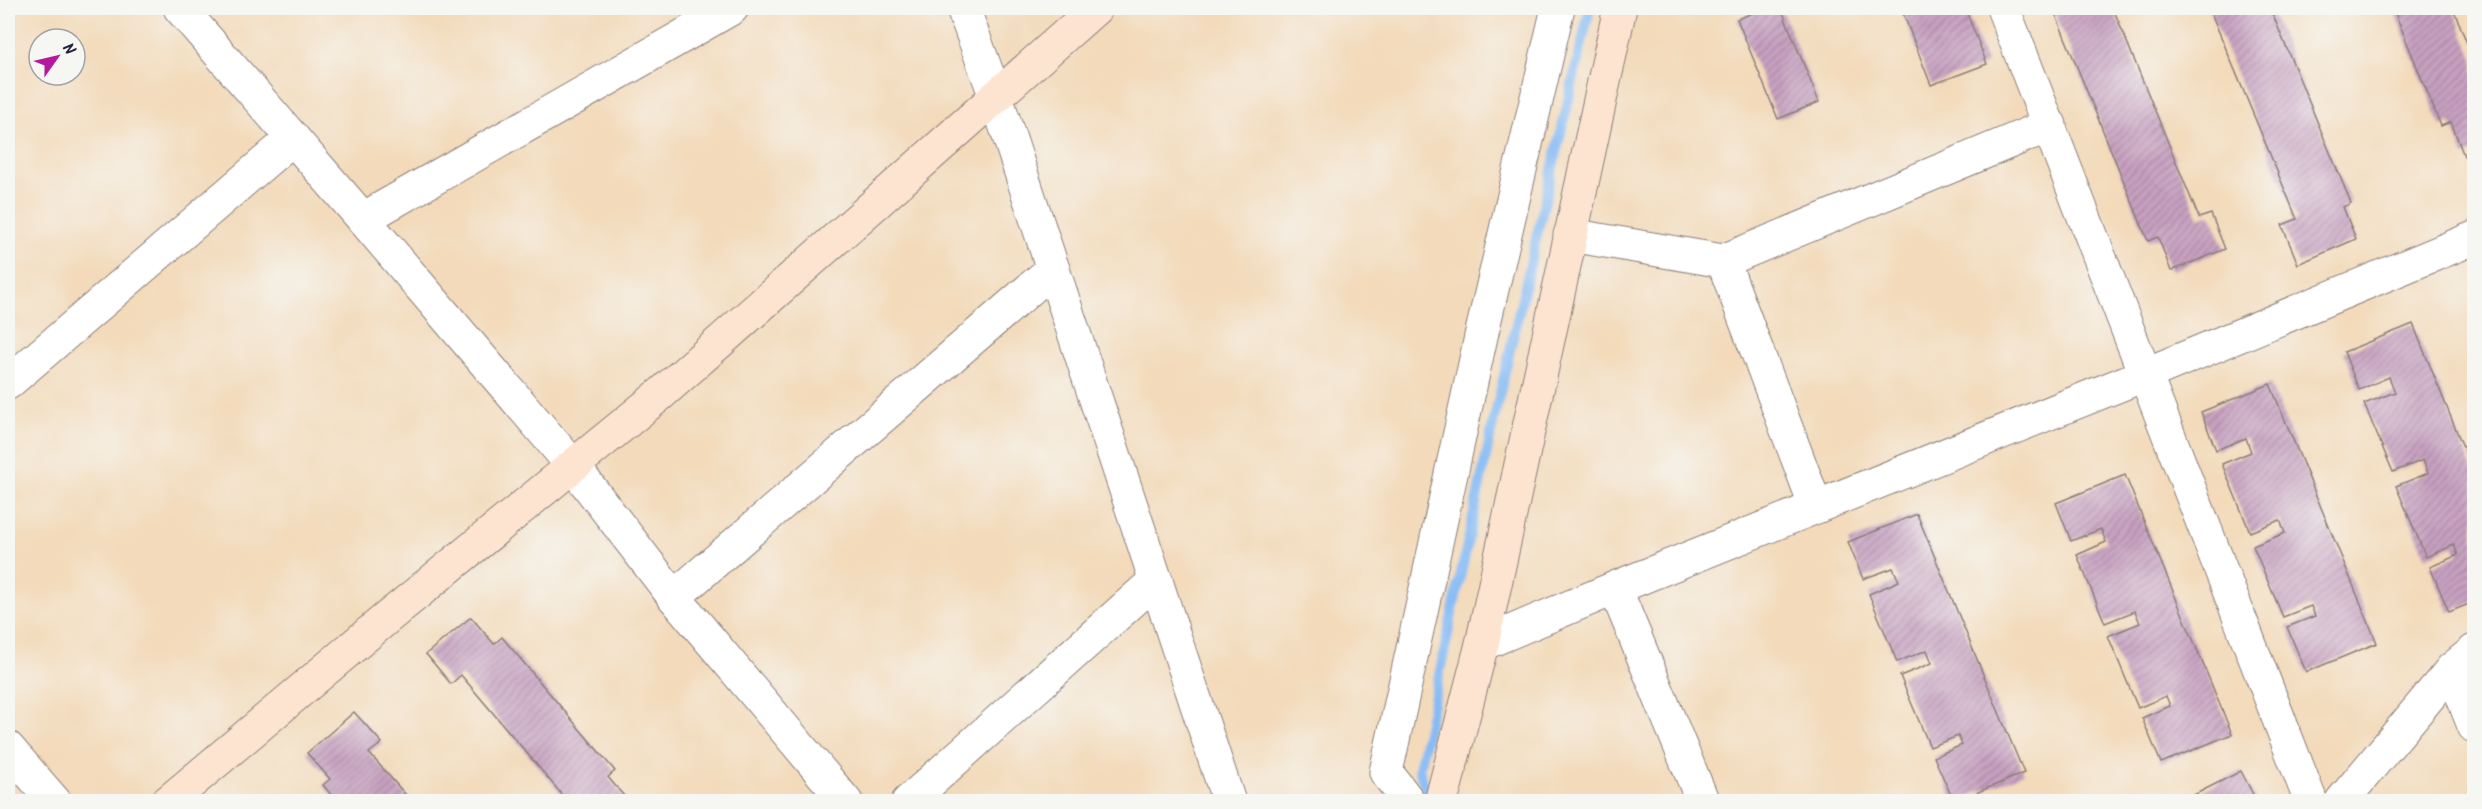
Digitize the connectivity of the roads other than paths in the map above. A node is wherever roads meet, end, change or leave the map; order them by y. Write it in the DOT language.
graph roads {
  1 [pos="180,8"];
  2 [pos="732,8"];
  3 [pos="963,8"];
  4 [pos="1096,8"];
  5 [pos="1558,8"];
  6 [pos="1620,8"];
  7 [pos="2003,8"];
  8 [pos="996,97"];
  9 [pos="2050,125"];
  10 [pos="293,138"];
  11 [pos="363,219"];
  12 [pos="1570,235"];
  13 [pos="2471,249"];
  14 [pos="1723,261"];
  15 [pos="1053,269"];
  16 [pos="2144,375"];
  17 [pos="8,383"];
  18 [pos="573,466"];
  19 [pos="1816,507"];
  20 [pos="1156,580"];
  21 [pos="1615,588"];
  22 [pos="674,597"];
  23 [pos="1482,644"];
  24 [pos="2463,660"];
  25 [pos="2475,726"];
  26 [pos="8,748"];
  27 [pos="1443,794"];
  28 [pos="55,801"];
  29 [pos="168,801"];
  30 [pos="846,801"];
  31 [pos="908,801"];
  32 [pos="1229,801"];
  33 [pos="1409,801"];
  34 [pos="1703,801"];
  35 [pos="2311,801"];
  36 [pos="2341,801"];
  1 -- 10 [label="street"];
  2 -- 11 [label="street"];
  3 -- 8 [label="street"];
  4 -- 8 [label="street"];
  5 -- 33 [label="street"];
  6 -- 12 [label="street"];
  7 -- 9 [label="street"];
  8 -- 15 [label="street"];
  8 -- 18 [label="street"];
  9 -- 14 [label="street"];
  9 -- 16 [label="street"];
  10 -- 11 [label="street"];
  10 -- 17 [label="street"];
  11 -- 18 [label="street"];
  12 -- 14 [label="street"];
  12 -- 23 [label="street"];
  13 -- 16 [label="street"];
  14 -- 19 [label="street"];
  15 -- 20 [label="street"];
  15 -- 22 [label="street"];
  16 -- 19 [label="street"];
  16 -- 35 [label="street"];
  18 -- 22 [label="street"];
  18 -- 29 [label="street"];
  19 -- 21 [label="street"];
  20 -- 31 [label="street"];
  20 -- 32 [label="street"];
  21 -- 23 [label="street"];
  21 -- 34 [label="street"];
  22 -- 30 [label="street"];
  23 -- 27 [label="street"];
  24 -- 25 [label="street"];
  24 -- 36 [label="street"];
  26 -- 28 [label="street"];
}
